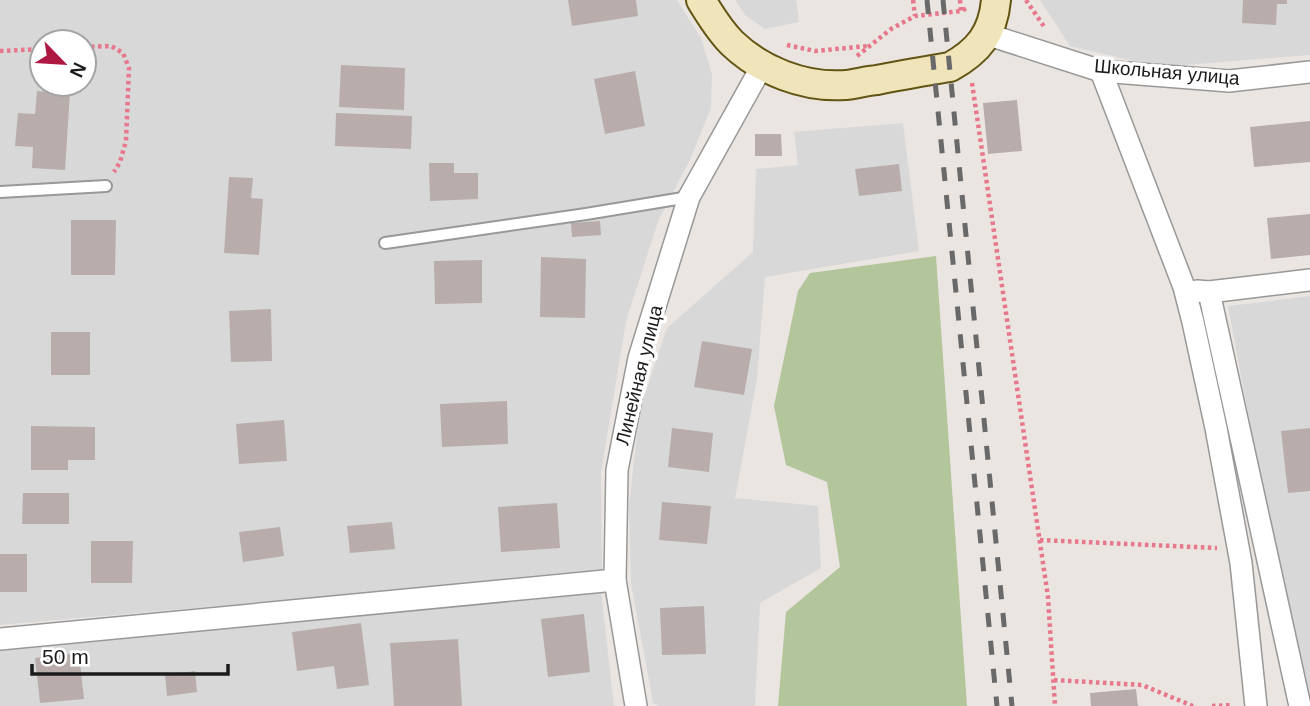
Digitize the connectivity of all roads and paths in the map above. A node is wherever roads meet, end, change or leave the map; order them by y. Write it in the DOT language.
graph roads {
  1 [pos="701,0"];
  2 [pos="913,0"];
  3 [pos="960,0"];
  4 [pos="975,0"];
  5 [pos="996,0"];
  6 [pos="961,11"];
  7 [pos="915,16"];
  8 [pos="986,34"];
  9 [pos="783,44"];
  10 [pos="98,46"];
  11 [pos="869,46"];
  12 [pos="28,50"];
  13 [pos="0,51"];
  14 [pos="968,56"];
  15 [pos="762,66"];
  16 [pos="1101,71"];
  17 [pos="1310,72"];
  18 [pos="820,84"];
  19 [pos="106,186"];
  20 [pos="0,192"];
  21 [pos="689,197"];
  22 [pos="384,243"];
  23 [pos="1310,280"];
  24 [pos="1184,287"];
  25 [pos="1209,292"];
  26 [pos="1040,540"];
  27 [pos="1238,549"];
  28 [pos="615,580"];
  29 [pos="0,639"];
  30 [pos="1054,680"];
  31 [pos="636,706"];
  32 [pos="1055,706"];
  33 [pos="1193,706"];
  34 [pos="1256,706"];
  35 [pos="1300,706"];
  1 -- 15 [label="main road"];
  2 -- 7 [label="path"];
  3 -- 6 [label="path"];
  4 -- 6 [label="path"];
  5 -- 8 [label="main road"];
  6 -- 7 [label="path"];
  7 -- 11 [label="path"];
  8 -- 14 [label="main road"];
  8 -- 16 [label="street, Школьная улица"];
  9 -- 11 [label="path"];
  10 -- 19 [label="path"];
  11 -- 18 [label="path"];
  12 -- 13 [label="path"];
  14 -- 18 [label="main road"];
  14 -- 26 [label="path"];
  15 -- 18 [label="main road"];
  15 -- 21 [label="street, Линейная улица"];
  16 -- 17 [label="street, Школьная улица"];
  16 -- 24 [label="street"];
  19 -- 20 [label="lane"];
  21 -- 22 [label="lane"];
  21 -- 28 [label="street, Линейная улица"];
  23 -- 25 [label="street"];
  24 -- 25 [label="street"];
  24 -- 27 [label="street"];
  25 -- 35 [label="street"];
  26 -- 27 [label="path"];
  26 -- 30 [label="path"];
  27 -- 34 [label="street"];
  28 -- 29 [label="street"];
  28 -- 31 [label="street, Линейная улица"];
  30 -- 32 [label="path"];
  30 -- 33 [label="path"];
}
